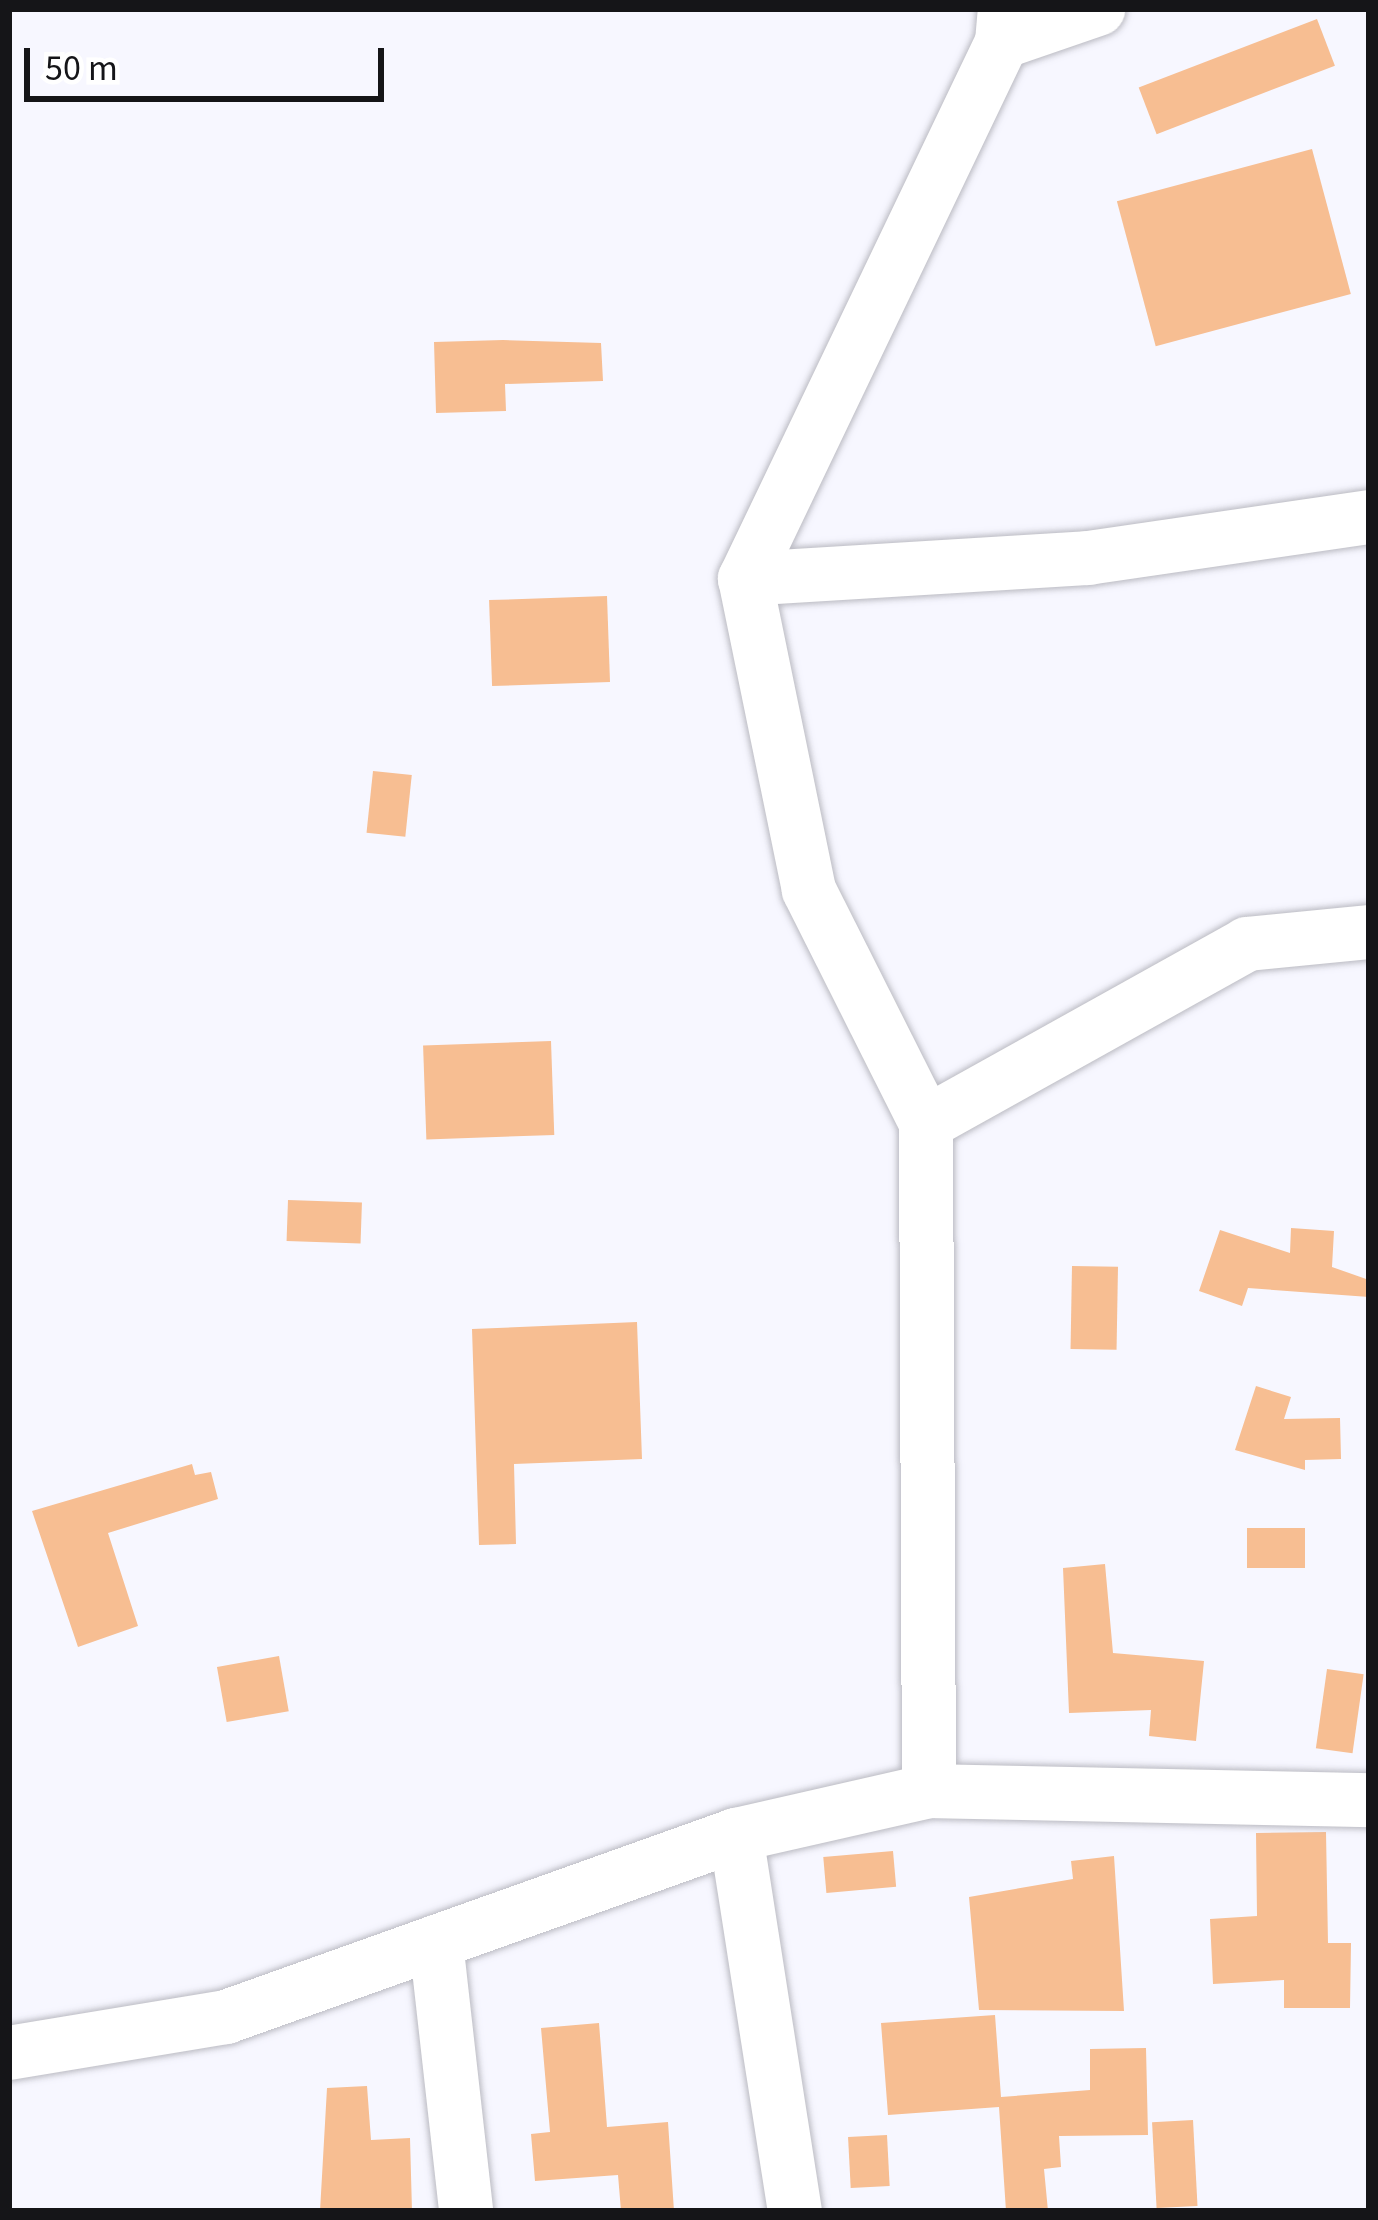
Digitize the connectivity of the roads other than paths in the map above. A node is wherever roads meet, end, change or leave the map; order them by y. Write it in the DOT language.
graph roads {
  1 [pos="1098,9"];
  2 [pos="1004,26"];
  3 [pos="1369,517"];
  4 [pos="745,579"];
  5 [pos="1369,932"];
  6 [pos="926,1123"];
  7 [pos="929,1791"];
  8 [pos="1369,1800"];
  9 [pos="736,1835"];
  10 [pos="436,1942"];
  11 [pos="9,2054"];
  12 [pos="466,2211"];
  13 [pos="795,2211"];
  1 -- 2 [label="street"];
  2 -- 4 [label="street"];
  3 -- 4 [label="street"];
  4 -- 6 [label="street"];
  5 -- 6 [label="street"];
  6 -- 7 [label="street"];
  7 -- 8 [label="street"];
  7 -- 9 [label="street"];
  9 -- 10 [label="street"];
  9 -- 13 [label="street"];
  10 -- 11 [label="street"];
  10 -- 12 [label="street"];
}
